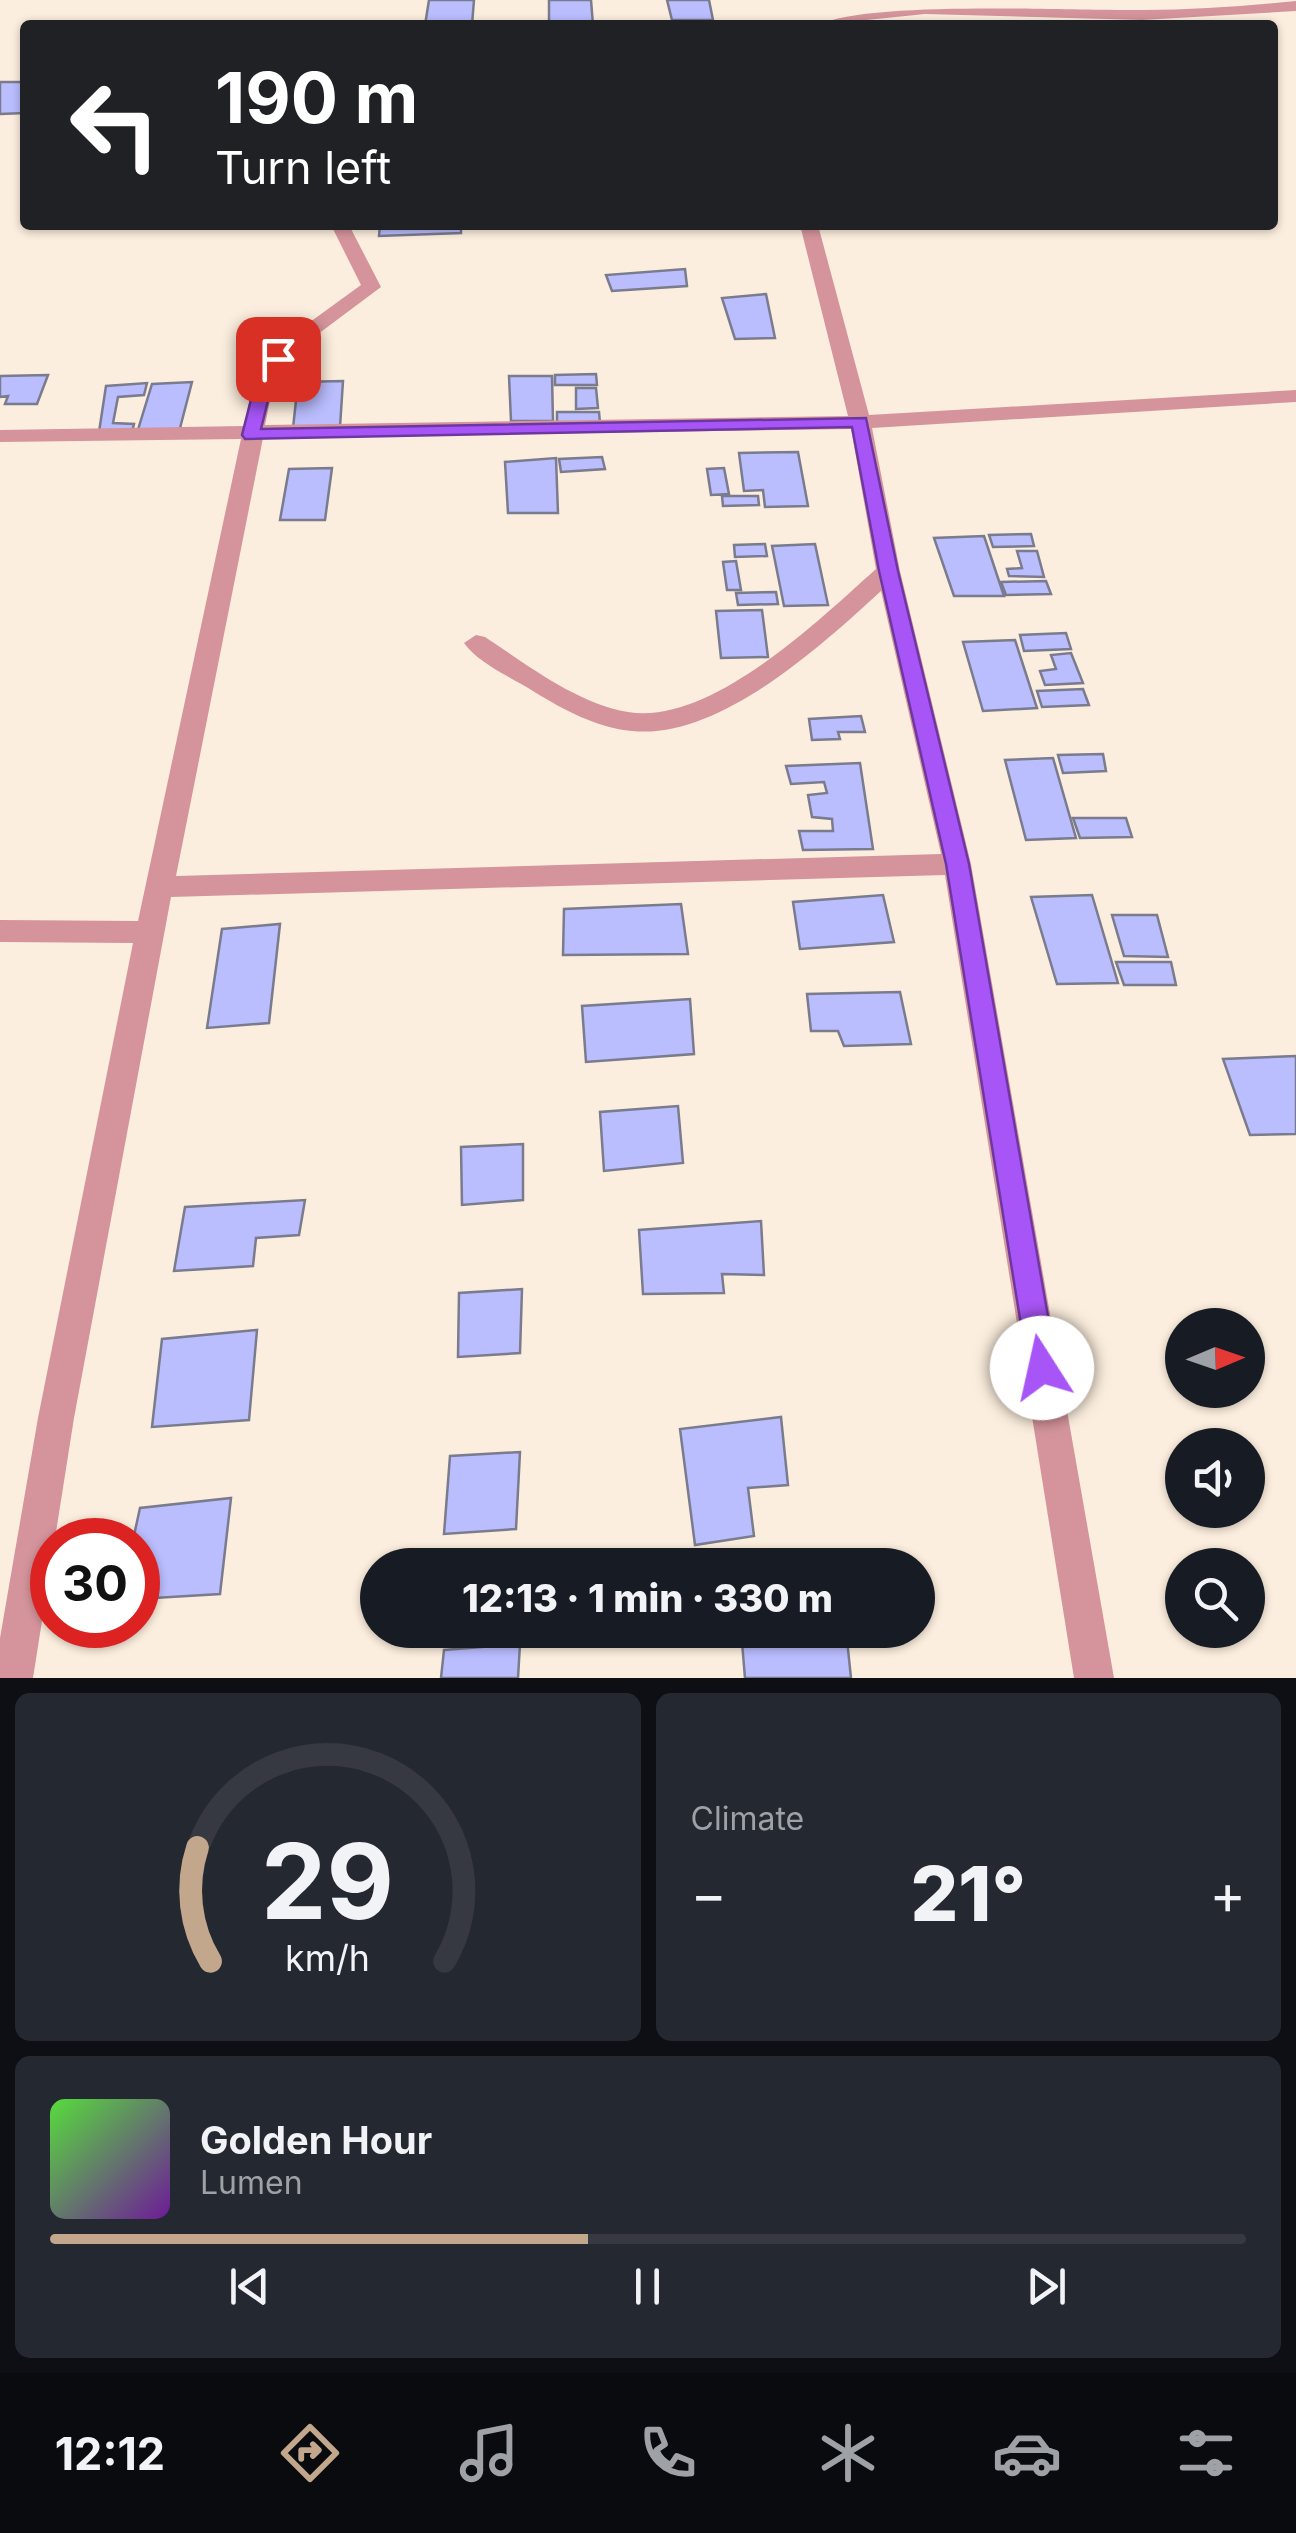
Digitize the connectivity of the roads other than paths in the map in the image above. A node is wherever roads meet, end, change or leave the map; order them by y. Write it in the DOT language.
graph roads {
  1 [pos="1296,6"];
  2 [pos="843,20"];
  3 [pos="342,230"];
  4 [pos="810,230"];
  5 [pos="1296,396"];
  6 [pos="860,422"];
  7 [pos="251,435"];
  8 [pos="0,436"];
  9 [pos="888,571"];
  10 [pos="476,643"];
  11 [pos="958,864"];
  12 [pos="161,887"];
  13 [pos="0,931"];
  14 [pos="150,932"];
  15 [pos="12,1678"];
  16 [pos="1094,1678"];
  1 -- 2 [label="street"];
  3 -- 7 [label="street"];
  4 -- 6 [label="street"];
  5 -- 6 [label="street"];
  6 -- 7 [label="street"];
  6 -- 9 [label="street"];
  7 -- 8 [label="street"];
  7 -- 12 [label="street"];
  9 -- 10 [label="street"];
  9 -- 11 [label="street"];
  11 -- 12 [label="street"];
  11 -- 16 [label="street"];
  12 -- 14 [label="street"];
  13 -- 14 [label="street"];
  14 -- 15 [label="street"];
}
